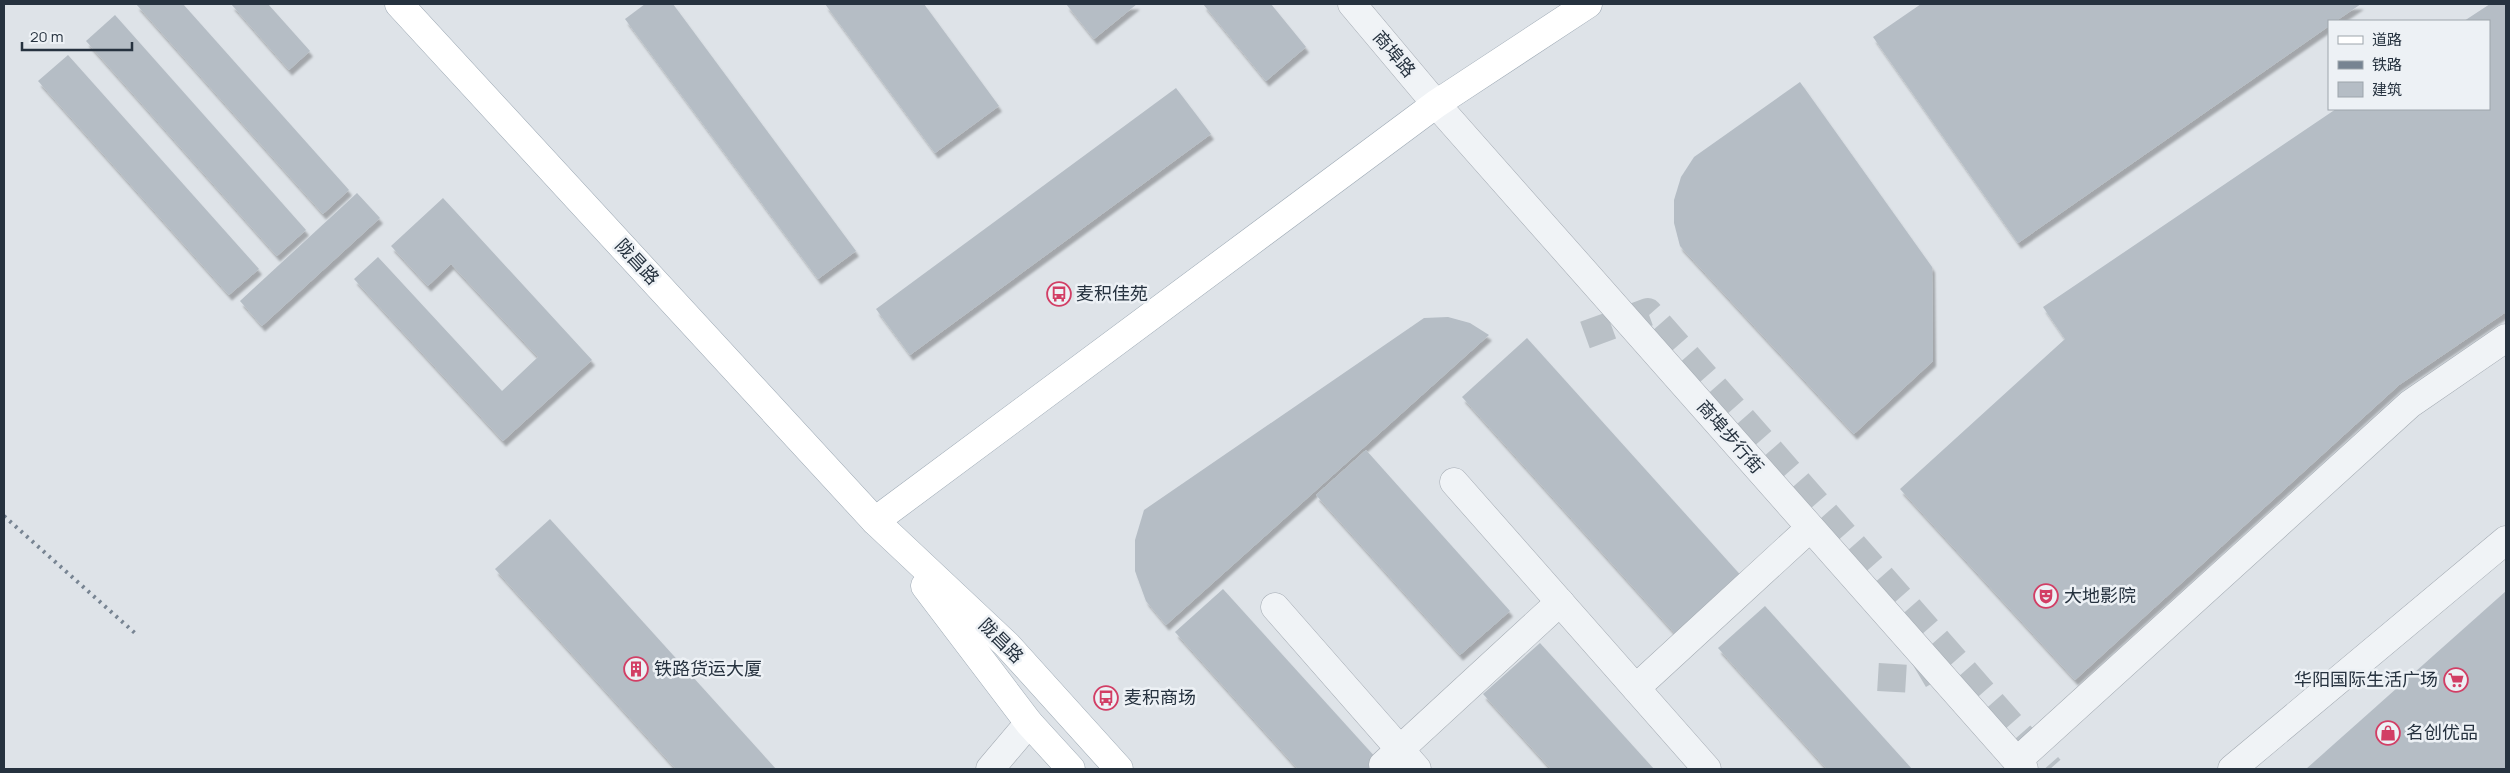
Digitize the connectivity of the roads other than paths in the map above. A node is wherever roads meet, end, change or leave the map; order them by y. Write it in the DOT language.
graph roads {
  1 [pos="399,4"];
  2 [pos="1352,4"];
  3 [pos="1588,4"];
  4 [pos="1436,104"];
  5 [pos="2506,338"];
  6 [pos="1454,482"];
  7 [pos="875,521"];
  8 [pos="1810,528"];
  9 [pos="2506,540"];
  10 [pos="1560,602"];
  11 [pos="1275,607"];
  12 [pos="1636,688"];
  13 [pos="1029,723"];
  14 [pos="1400,761"];
  15 [pos="2020,765"];
  16 [pos="990,769"];
  17 [pos="1071,769"];
  18 [pos="1119,769"];
  19 [pos="1707,769"];
  20 [pos="2232,769"];
  1 -- 7 [label="main road, 陇昌路"];
  2 -- 4 [label="street, 商埠路"];
  3 -- 4 [label="main road"];
  4 -- 7 [label="main road"];
  4 -- 8 [label="street, 商埠步行街"];
  5 -- 15 [label="street"];
  6 -- 10 [label="street"];
  7 -- 13 [label="main road, 陇昌路"];
  7 -- 18 [label="main road, 陇昌路"];
  8 -- 12 [label="street"];
  8 -- 15 [label="street, 商埠步行街"];
  9 -- 20 [label="street"];
  10 -- 12 [label="street"];
  10 -- 14 [label="street"];
  11 -- 14 [label="street"];
  12 -- 19 [label="street"];
  13 -- 16 [label="street"];
  13 -- 17 [label="main road, 陇昌路"];
}
